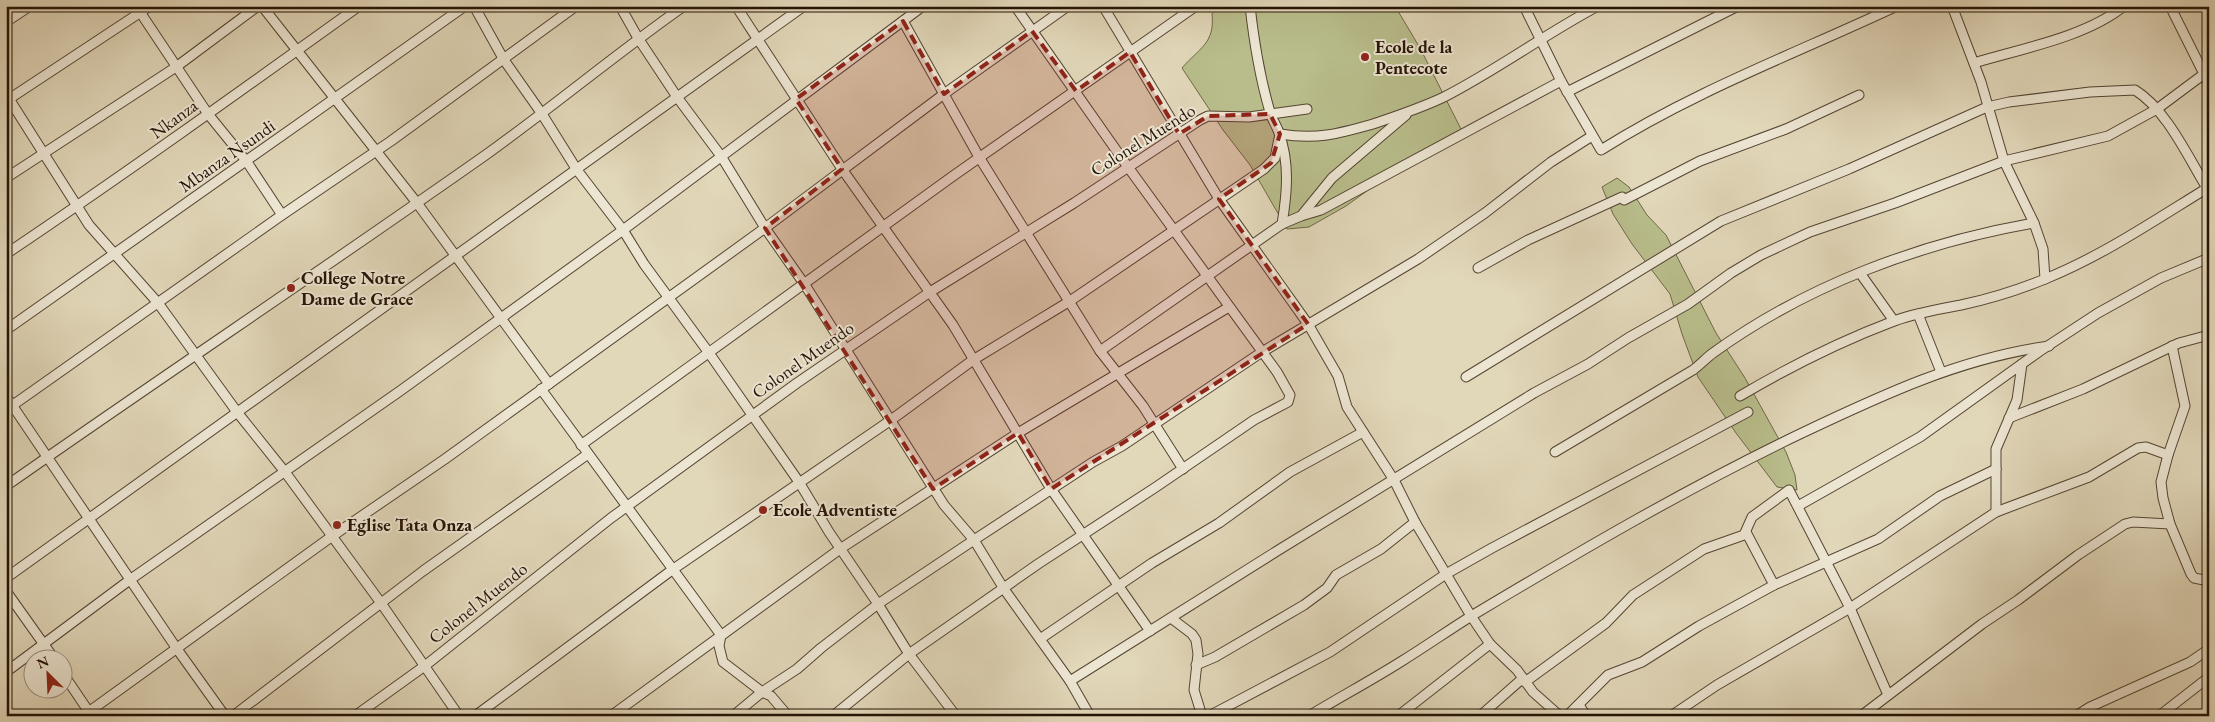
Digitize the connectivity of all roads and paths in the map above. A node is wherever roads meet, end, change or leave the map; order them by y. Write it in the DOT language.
graph roads {
  1 [pos="30,6"];
  2 [pos="150,6"];
  3 [pos="260,6"];
  4 [pos="359,6"];
  5 [pos="465,6"];
  6 [pos="474,6"];
  7 [pos="576,6"];
  8 [pos="620,6"];
  9 [pos="684,6"];
  10 [pos="736,6"];
  11 [pos="804,6"];
  12 [pos="923,6"];
  13 [pos="1015,6"];
  14 [pos="1068,6"];
  15 [pos="1103,6"];
  16 [pos="1196,6"];
  17 [pos="1250,6"];
  18 [pos="1524,6"];
  19 [pos="1598,6"];
  20 [pos="1738,6"];
  21 [pos="1896,6"];
  22 [pos="1952,6"];
  23 [pos="2124,6"];
  24 [pos="2170,6"];
  25 [pos="138,9"];
  26 [pos="903,21"];
  27 [pos="6,22"];
  28 [pos="1032,31"];
  29 [pos="638,38"];
  30 [pos="756,40"];
  31 [pos="1540,40"];
  32 [pos="296,52"];
  33 [pos="1130,52"];
  34 [pos="504,60"];
  35 [pos="1974,63"];
  36 [pos="176,67"];
  37 [pos="2204,74"];
  38 [pos="1560,81"];
  39 [pos="2209,84"];
  40 [pos="1076,91"];
  41 [pos="1567,92"];
  42 [pos="944,94"];
  43 [pos="1860,95"];
  44 [pos="677,97"];
  45 [pos="7,98"];
  46 [pos="335,98"];
  47 [pos="796,99"];
  48 [pos="1988,107"];
  49 [pos="1307,109"];
  50 [pos="1414,109"];
  51 [pos="2157,109"];
  52 [pos="208,114"];
  53 [pos="542,114"];
  54 [pos="1270,114"];
  55 [pos="1179,134"];
  56 [pos="1280,134"];
  57 [pos="1592,136"];
  58 [pos="376,151"];
  59 [pos="43,153"];
  60 [pos="721,156"];
  61 [pos="979,158"];
  62 [pos="2004,161"];
  63 [pos="247,162"];
  64 [pos="1128,167"];
  65 [pos="842,168"];
  66 [pos="577,170"];
  67 [pos="6,178"];
  68 [pos="2208,188"];
  69 [pos="1219,199"];
  70 [pos="416,203"];
  71 [pos="76,205"];
  72 [pos="282,215"];
  73 [pos="1301,216"];
  74 [pos="2034,223"];
  75 [pos="1282,224"];
  76 [pos="883,226"];
  77 [pos="765,228"];
  78 [pos="623,230"];
  79 [pos="1174,231"];
  80 [pos="1028,232"];
  81 [pos="1254,245"];
  82 [pos="6,254"];
  83 [pos="116,254"];
  84 [pos="457,256"];
  85 [pos="2209,258"];
  86 [pos="1478,268"];
  87 [pos="1860,273"];
  88 [pos="1208,277"];
  89 [pos="2045,279"];
  90 [pos="805,285"];
  91 [pos="930,292"];
  92 [pos="668,296"];
  93 [pos="1070,301"];
  94 [pos="158,303"];
  95 [pos="1229,306"];
  96 [pos="1918,314"];
  97 [pos="502,318"];
  98 [pos="1894,321"];
  99 [pos="1308,324"];
  100 [pos="6,330"];
  101 [pos="2209,335"];
  102 [pos="2049,346"];
  103 [pos="2172,346"];
  104 [pos="845,350"];
  105 [pos="1100,351"];
  106 [pos="1262,352"];
  107 [pos="709,353"];
  108 [pos="196,355"];
  109 [pos="973,360"];
  110 [pos="2022,364"];
  111 [pos="1941,372"];
  112 [pos="1118,374"];
  113 [pos="1466,377"];
  114 [pos="548,384"];
  115 [pos="541,389"];
  116 [pos="6,396"];
  117 [pos="1740,396"];
  118 [pos="9,408"];
  119 [pos="237,412"];
  120 [pos="1748,412"];
  121 [pos="752,415"];
  122 [pos="2009,418"];
  123 [pos="890,420"];
  124 [pos="1155,424"];
  125 [pos="1364,432"];
  126 [pos="1018,433"];
  127 [pos="581,445"];
  128 [pos="1555,452"];
  129 [pos="588,454"];
  130 [pos="2168,455"];
  131 [pos="48,457"];
  132 [pos="1183,469"];
  133 [pos="1996,469"];
  134 [pos="285,472"];
  135 [pos="1394,480"];
  136 [pos="799,482"];
  137 [pos="6,486"];
  138 [pos="934,489"];
  139 [pos="1050,489"];
  140 [pos="1798,506"];
  141 [pos="626,507"];
  142 [pos="1996,512"];
  143 [pos="89,518"];
  144 [pos="1415,522"];
  145 [pos="2170,524"];
  146 [pos="1746,532"];
  147 [pos="1082,536"];
  148 [pos="331,537"];
  149 [pos="974,540"];
  150 [pos="840,549"];
  151 [pos="1825,562"];
  152 [pos="672,570"];
  153 [pos="1446,574"];
  154 [pos="6,578"];
  155 [pos="131,579"];
  156 [pos="2209,581"];
  157 [pos="1774,584"];
  158 [pos="1119,587"];
  159 [pos="1004,589"];
  160 [pos="6,591"];
  161 [pos="381,603"];
  162 [pos="878,604"];
  163 [pos="1850,608"];
  164 [pos="1471,616"];
  165 [pos="1171,618"];
  166 [pos="1150,631"];
  167 [pos="721,636"];
  168 [pos="1040,639"];
  169 [pos="44,643"];
  170 [pos="1490,644"];
  171 [pos="177,649"];
  172 [pos="2209,649"];
  173 [pos="49,650"];
  174 [pos="910,654"];
  175 [pos="426,665"];
  176 [pos="1196,665"];
  177 [pos="6,672"];
  178 [pos="2209,677"];
  179 [pos="1524,680"];
  180 [pos="1070,681"];
  181 [pos="72,690"];
  182 [pos="762,692"];
  183 [pos="1888,695"];
  184 [pos="1579,705"];
  185 [pos="86,714"];
  186 [pos="225,716"];
  187 [pos="234,716"];
  188 [pos="355,716"];
  189 [pos="459,716"];
  190 [pos="474,716"];
  191 [pos="611,716"];
  192 [pos="733,716"];
  193 [pos="788,716"];
  194 [pos="833,716"];
  195 [pos="956,716"];
  196 [pos="1090,716"];
  197 [pos="1202,716"];
  198 [pos="1209,716"];
  199 [pos="1309,716"];
  200 [pos="1398,716"];
  201 [pos="1480,716"];
  202 [pos="1560,716"];
  203 [pos="1567,716"];
  204 [pos="1586,716"];
  205 [pos="1671,716"];
  206 [pos="1861,716"];
  207 [pos="2076,716"];
  208 [pos="2159,716"];
  1 -- 27 [label="street"];
  2 -- 25 [label="street"];
  3 -- 32 [label="street"];
  3 -- 36 [label="street"];
  4 -- 32 [label="street, Nkanza"];
  5 -- 46 [label="street, Mbanza Nsundi"];
  6 -- 34 [label="street"];
  7 -- 34 [label="street"];
  8 -- 29 [label="street"];
  9 -- 29 [label="street"];
  10 -- 30 [label="street"];
  11 -- 30 [label="street"];
  12 -- 26 [label="street"];
  13 -- 28 [label="street"];
  14 -- 28 [label="street"];
  15 -- 33 [label="street"];
  16 -- 33 [label="street"];
  17 -- 54 [label="street"];
  18 -- 31 [label="street"];
  19 -- 31 [label="street"];
  20 -- 41 [label="street"];
  21 -- 57 [label="street"];
  22 -- 35 [label="street"];
  23 -- 35 [label="street"];
  24 -- 37 [label="street"];
  25 -- 36 [label="street"];
  25 -- 45 [label="street"];
  26 -- 42 [label="street"];
  26 -- 47 [label="street"];
  28 -- 40 [label="street"];
  28 -- 42 [label="street"];
  29 -- 44 [label="street"];
  29 -- 53 [label="street"];
  30 -- 44 [label="street"];
  30 -- 47 [label="street"];
  31 -- 38 [label="street"];
  31 -- 50 [label="street"];
  32 -- 46 [label="street"];
  32 -- 52 [label="street, Nkanza"];
  33 -- 40 [label="street"];
  33 -- 55 [label="street"];
  34 -- 53 [label="street"];
  34 -- 58 [label="street"];
  35 -- 48 [label="street"];
  36 -- 52 [label="street"];
  36 -- 59 [label="street"];
  37 -- 39 [label="street"];
  37 -- 51 [label="street"];
  38 -- 41 [label="street"];
  38 -- 73 [label="street"];
  40 -- 61 [label="street"];
  40 -- 64 [label="street"];
  41 -- 57 [label="street"];
  42 -- 61 [label="street"];
  42 -- 65 [label="street"];
  43 -- 86 [label="street"];
  44 -- 60 [label="street"];
  44 -- 66 [label="street"];
  45 -- 59 [label="street"];
  46 -- 58 [label="street"];
  46 -- 63 [label="street, Mbanza Nsundi"];
  47 -- 60 [label="street"];
  47 -- 65 [label="street"];
  48 -- 51 [label="street"];
  48 -- 62 [label="street"];
  48 -- 113 [label="street"];
  49 -- 54 [label="street, Colonel Muendo"];
  50 -- 56 [label="street"];
  50 -- 73 [label="street"];
  51 -- 62 [label="street"];
  51 -- 68 [label="street"];
  52 -- 63 [label="street"];
  52 -- 71 [label="street, Nkanza"];
  53 -- 66 [label="street"];
  53 -- 70 [label="street"];
  54 -- 55 [label="street, Colonel Muendo"];
  54 -- 56 [label="street"];
  55 -- 64 [label="street, Colonel Muendo"];
  55 -- 69 [label="street"];
  56 -- 69 [label="street"];
  56 -- 75 [label="street"];
  57 -- 99 [label="street"];
  58 -- 70 [label="street"];
  58 -- 72 [label="street"];
  59 -- 67 [label="street"];
  59 -- 71 [label="street"];
  60 -- 77 [label="street"];
  60 -- 78 [label="street"];
  61 -- 76 [label="street"];
  61 -- 80 [label="street"];
  62 -- 74 [label="street"];
  62 -- 135 [label="street"];
  63 -- 72 [label="street"];
  63 -- 83 [label="street, Mbanza Nsundi"];
  64 -- 79 [label="street"];
  64 -- 80 [label="street, Colonel Muendo"];
  65 -- 76 [label="street"];
  65 -- 77 [label="street"];
  66 -- 78 [label="street"];
  66 -- 84 [label="street"];
  68 -- 89 [label="street"];
  69 -- 79 [label="street"];
  69 -- 81 [label="street"];
  70 -- 84 [label="street"];
  70 -- 108 [label="street"];
  71 -- 82 [label="street, Nkanza"];
  71 -- 83 [label="street"];
  72 -- 94 [label="street"];
  73 -- 75 [label="street"];
  74 -- 87 [label="street"];
  74 -- 89 [label="street"];
  75 -- 81 [label="street"];
  76 -- 90 [label="street"];
  76 -- 91 [label="street"];
  77 -- 90 [label="street"];
  77 -- 92 [label="street"];
  78 -- 92 [label="street"];
  78 -- 97 [label="street"];
  79 -- 88 [label="street"];
  79 -- 93 [label="street"];
  80 -- 91 [label="street, Colonel Muendo"];
  80 -- 93 [label="street"];
  81 -- 88 [label="street"];
  81 -- 99 [label="street"];
  83 -- 94 [label="street"];
  83 -- 100 [label="street, Mbanza Nsundi"];
  84 -- 97 [label="street"];
  84 -- 119 [label="street"];
  85 -- 102 [label="street"];
  87 -- 98 [label="street"];
  87 -- 128 [label="street"];
  88 -- 95 [label="street"];
  88 -- 105 [label="street"];
  89 -- 96 [label="street"];
  90 -- 104 [label="street"];
  90 -- 107 [label="street"];
  91 -- 104 [label="street, Colonel Muendo"];
  91 -- 109 [label="street"];
  92 -- 107 [label="street"];
  92 -- 114 [label="street"];
  93 -- 105 [label="street"];
  93 -- 109 [label="street"];
  94 -- 108 [label="street"];
  94 -- 118 [label="street"];
  95 -- 106 [label="street"];
  95 -- 112 [label="street"];
  96 -- 98 [label="street"];
  96 -- 111 [label="street"];
  97 -- 114 [label="street"];
  97 -- 134 [label="street"];
  98 -- 117 [label="street"];
  99 -- 106 [label="street"];
  99 -- 125 [label="street"];
  101 -- 103 [label="street"];
  102 -- 110 [label="street"];
  102 -- 111 [label="street"];
  103 -- 122 [label="street"];
  103 -- 130 [label="street"];
  104 -- 121 [label="street, Colonel Muendo"];
  104 -- 123 [label="street"];
  105 -- 112 [label="street"];
  106 -- 124 [label="street"];
  106 -- 132 [label="street"];
  107 -- 121 [label="street"];
  107 -- 127 [label="street"];
  108 -- 119 [label="street"];
  108 -- 131 [label="street"];
  109 -- 123 [label="street"];
  109 -- 126 [label="street"];
  110 -- 122 [label="street"];
  110 -- 140 [label="street"];
  111 -- 164 [label="street"];
  112 -- 124 [label="street"];
  112 -- 126 [label="street"];
  114 -- 115 [label="street"];
  115 -- 127 [label="street"];
  115 -- 148 [label="street"];
  116 -- 118 [label="street"];
  118 -- 131 [label="street"];
  119 -- 134 [label="street"];
  119 -- 143 [label="street"];
  120 -- 153 [label="street"];
  121 -- 136 [label="street"];
  121 -- 141 [label="street, Colonel Muendo"];
  122 -- 133 [label="street"];
  123 -- 136 [label="street"];
  123 -- 138 [label="street"];
  124 -- 132 [label="street"];
  124 -- 139 [label="street"];
  125 -- 135 [label="street"];
  125 -- 158 [label="street"];
  126 -- 138 [label="street"];
  126 -- 139 [label="street"];
  127 -- 129 [label="street"];
  129 -- 141 [label="street"];
  129 -- 161 [label="street"];
  130 -- 142 [label="street"];
  130 -- 145 [label="street"];
  131 -- 137 [label="street"];
  131 -- 143 [label="street"];
  132 -- 147 [label="street"];
  133 -- 142 [label="street"];
  133 -- 151 [label="street"];
  134 -- 148 [label="street"];
  134 -- 155 [label="street"];
  135 -- 144 [label="street"];
  135 -- 165 [label="street"];
  136 -- 150 [label="street"];
  136 -- 152 [label="street"];
  138 -- 149 [label="street"];
  138 -- 150 [label="street"];
  139 -- 147 [label="street"];
  139 -- 149 [label="street"];
  140 -- 146 [label="street"];
  140 -- 151 [label="street"];
  141 -- 152 [label="street"];
  141 -- 175 [label="street, Colonel Muendo"];
  142 -- 163 [label="street"];
  143 -- 154 [label="street"];
  143 -- 155 [label="street"];
  144 -- 153 [label="street"];
  144 -- 176 [label="street"];
  145 -- 156 [label="street"];
  145 -- 183 [label="street"];
  146 -- 157 [label="street"];
  146 -- 179 [label="street"];
  147 -- 158 [label="street"];
  147 -- 159 [label="street"];
  148 -- 161 [label="street"];
  148 -- 171 [label="street"];
  149 -- 159 [label="street"];
  149 -- 162 [label="street"];
  150 -- 162 [label="street"];
  150 -- 167 [label="street"];
  151 -- 157 [label="street"];
  151 -- 163 [label="street"];
  152 -- 167 [label="street"];
  152 -- 190 [label="street"];
  153 -- 164 [label="street"];
  153 -- 198 [label="street"];
  155 -- 169 [label="street"];
  155 -- 171 [label="street"];
  157 -- 184 [label="street"];
  158 -- 166 [label="street"];
  158 -- 168 [label="street"];
  159 -- 168 [label="street"];
  159 -- 174 [label="street"];
  160 -- 169 [label="street"];
  161 -- 175 [label="street"];
  161 -- 187 [label="street"];
  162 -- 174 [label="street"];
  162 -- 182 [label="street"];
  163 -- 183 [label="street"];
  163 -- 205 [label="street"];
  164 -- 170 [label="street"];
  164 -- 199 [label="street"];
  165 -- 166 [label="street"];
  165 -- 176 [label="street"];
  166 -- 180 [label="street"];
  167 -- 182 [label="street"];
  167 -- 191 [label="street"];
  168 -- 180 [label="street"];
  169 -- 173 [label="street"];
  169 -- 177 [label="street"];
  170 -- 179 [label="street"];
  170 -- 200 [label="street"];
  171 -- 185 [label="street"];
  171 -- 186 [label="street"];
  172 -- 207 [label="street"];
  174 -- 194 [label="street"];
  174 -- 195 [label="street"];
  175 -- 188 [label="street, Colonel Muendo"];
  175 -- 189 [label="street"];
  176 -- 197 [label="street"];
  178 -- 208 [label="street"];
  179 -- 201 [label="street"];
  179 -- 202 [label="street"];
  180 -- 196 [label="street"];
  181 -- 185 [label="street"];
  182 -- 192 [label="street"];
  182 -- 193 [label="street"];
  183 -- 206 [label="street"];
  184 -- 203 [label="street"];
  184 -- 204 [label="street"];
}
